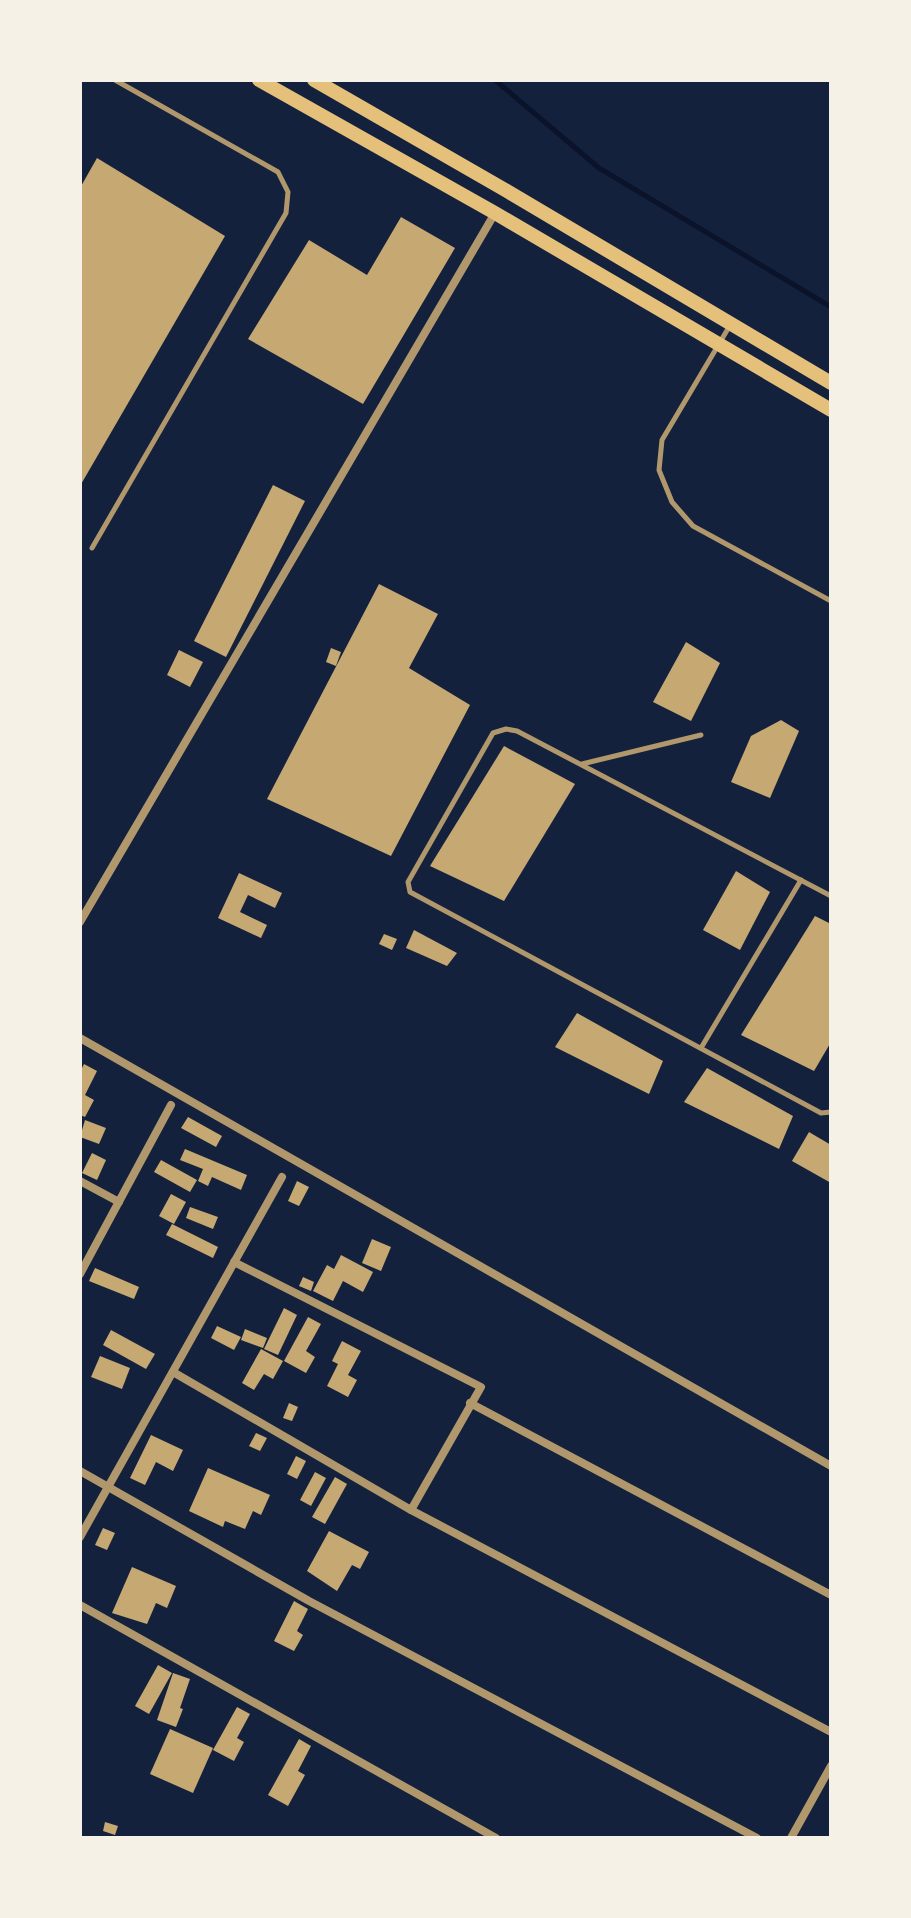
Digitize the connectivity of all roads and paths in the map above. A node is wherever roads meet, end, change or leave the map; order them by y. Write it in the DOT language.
graph roads {
  1 [pos="115,80"];
  2 [pos="259,80"];
  3 [pos="314,80"];
  4 [pos="495,213"];
  5 [pos="732,323"];
  6 [pos="719,345"];
  7 [pos="831,383"];
  8 [pos="831,410"];
  9 [pos="92,548"];
  10 [pos="831,601"];
  11 [pos="701,735"];
  12 [pos="581,764"];
  13 [pos="801,880"];
  14 [pos="831,896"];
  15 [pos="80,922"];
  16 [pos="80,1038"];
  17 [pos="701,1048"];
  18 [pos="171,1105"];
  19 [pos="831,1112"];
  20 [pos="282,1177"];
  21 [pos="80,1181"];
  22 [pos="119,1202"];
  23 [pos="234,1262"];
  24 [pos="80,1274"];
  25 [pos="173,1372"];
  26 [pos="470,1403"];
  27 [pos="831,1466"];
  28 [pos="80,1471"];
  29 [pos="108,1487"];
  30 [pos="411,1510"];
  31 [pos="80,1537"];
  32 [pos="831,1595"];
  33 [pos="80,1605"];
  34 [pos="831,1732"];
  35 [pos="831,1766"];
  36 [pos="496,1838"];
  37 [pos="757,1838"];
  38 [pos="791,1838"];
  1 -- 9 [label="lane"];
  2 -- 4 [label="main road"];
  3 -- 5 [label="main road"];
  4 -- 6 [label="main road"];
  4 -- 15 [label="street"];
  5 -- 6 [label="lane"];
  5 -- 7 [label="main road"];
  6 -- 8 [label="main road"];
  6 -- 10 [label="lane"];
  11 -- 12 [label="lane"];
  12 -- 13 [label="lane"];
  12 -- 17 [label="lane"];
  13 -- 14 [label="lane"];
  13 -- 17 [label="lane"];
  16 -- 27 [label="street"];
  17 -- 19 [label="lane"];
  18 -- 22 [label="street"];
  20 -- 23 [label="street"];
  21 -- 22 [label="street"];
  22 -- 24 [label="street"];
  23 -- 25 [label="street"];
  23 -- 26 [label="street"];
  25 -- 29 [label="street"];
  25 -- 30 [label="street"];
  26 -- 30 [label="street"];
  26 -- 32 [label="street"];
  28 -- 29 [label="street"];
  29 -- 31 [label="street"];
  29 -- 37 [label="street"];
  30 -- 34 [label="street"];
  33 -- 36 [label="street"];
  35 -- 38 [label="street"];
}
